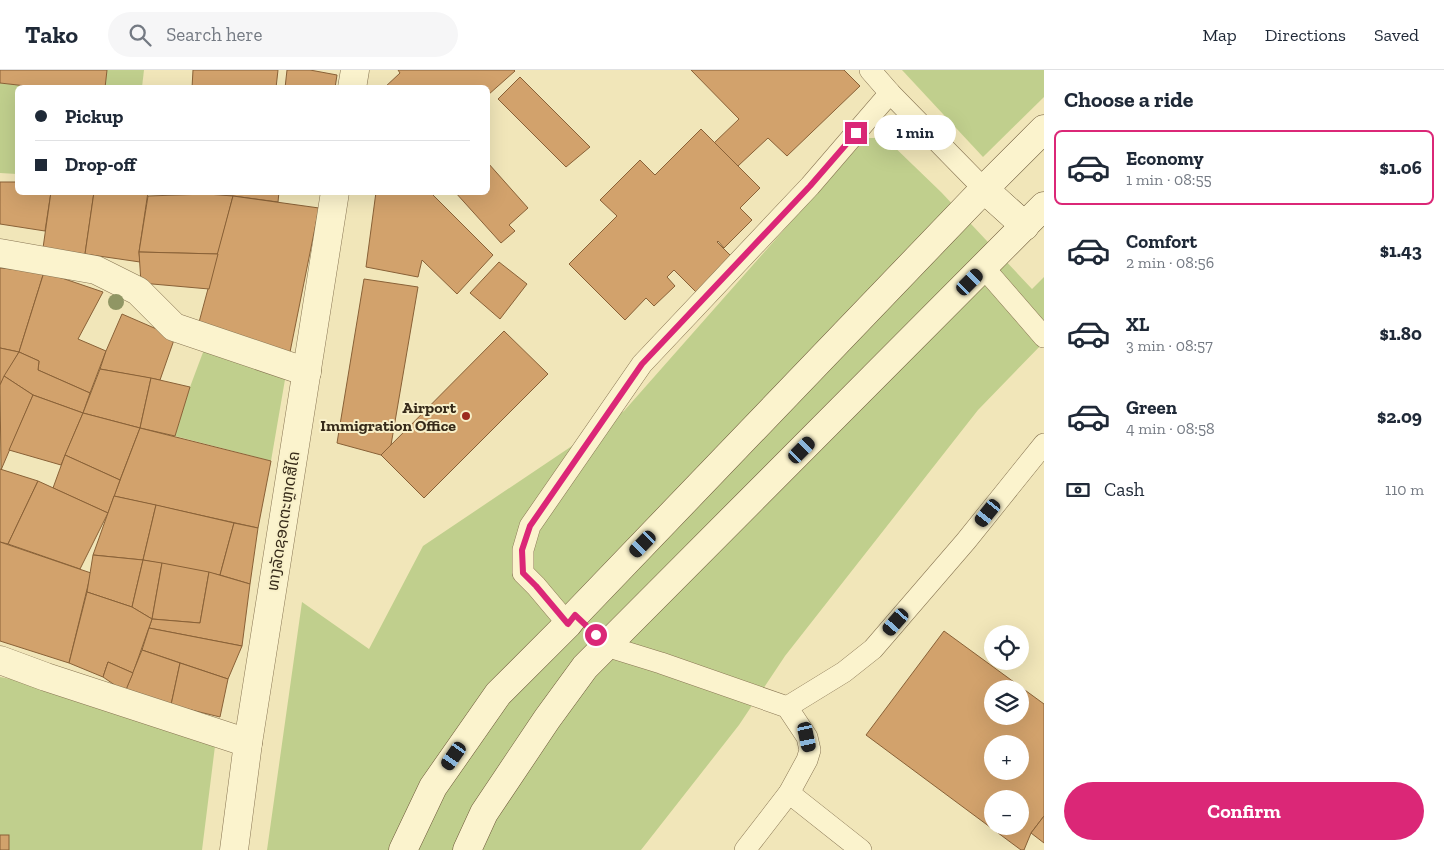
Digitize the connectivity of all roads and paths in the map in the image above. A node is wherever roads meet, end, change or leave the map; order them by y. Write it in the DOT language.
graph roads {
  1 [pos="354,70"];
  2 [pos="870,70"];
  3 [pos="352,85"];
  4 [pos="890,93"];
  5 [pos="1044,129"];
  6 [pos="984,189"];
  7 [pos="335,195"];
  8 [pos="1044,206"];
  9 [pos="1025,226"];
  10 [pos="0,253"];
  11 [pos="984,268"];
  12 [pos="1044,337"];
  13 [pos="307,372"];
  14 [pos="1044,444"];
  15 [pos="571,619"];
  16 [pos="606,646"];
  17 [pos="0,660"];
  18 [pos="787,707"];
  19 [pos="248,743"];
  20 [pos="789,793"];
  21 [pos="234,850"];
  22 [pos="403,850"];
  23 [pos="467,850"];
  24 [pos="745,850"];
  25 [pos="861,850"];
  1 -- 3 [label="street"];
  2 -- 4 [label="lane"];
  4 -- 6 [label="lane"];
  4 -- 15 [label="lane"];
  5 -- 6 [label="street"];
  6 -- 9 [label="street"];
  6 -- 15 [label="street"];
  7 -- 13 [label="street, ທາງລັດຊອດຕະຫຼາດສີໄຄ"];
  8 -- 9 [label="street"];
  9 -- 11 [label="street"];
  10 -- 13 [label="street"];
  11 -- 12 [label="lane"];
  11 -- 16 [label="street"];
  13 -- 19 [label="street, ທາງລັດຊອດຕະຫຼາດສີໄຄ"];
  14 -- 18 [label="lane"];
  15 -- 16 [label="street"];
  15 -- 22 [label="street"];
  16 -- 18 [label="lane"];
  16 -- 23 [label="street"];
  17 -- 19 [label="street"];
  18 -- 20 [label="lane"];
  19 -- 21 [label="street, ທາງລັດຊອດຕະຫຼາດສີໄຄ"];
  20 -- 24 [label="lane"];
  20 -- 25 [label="lane"];
}
